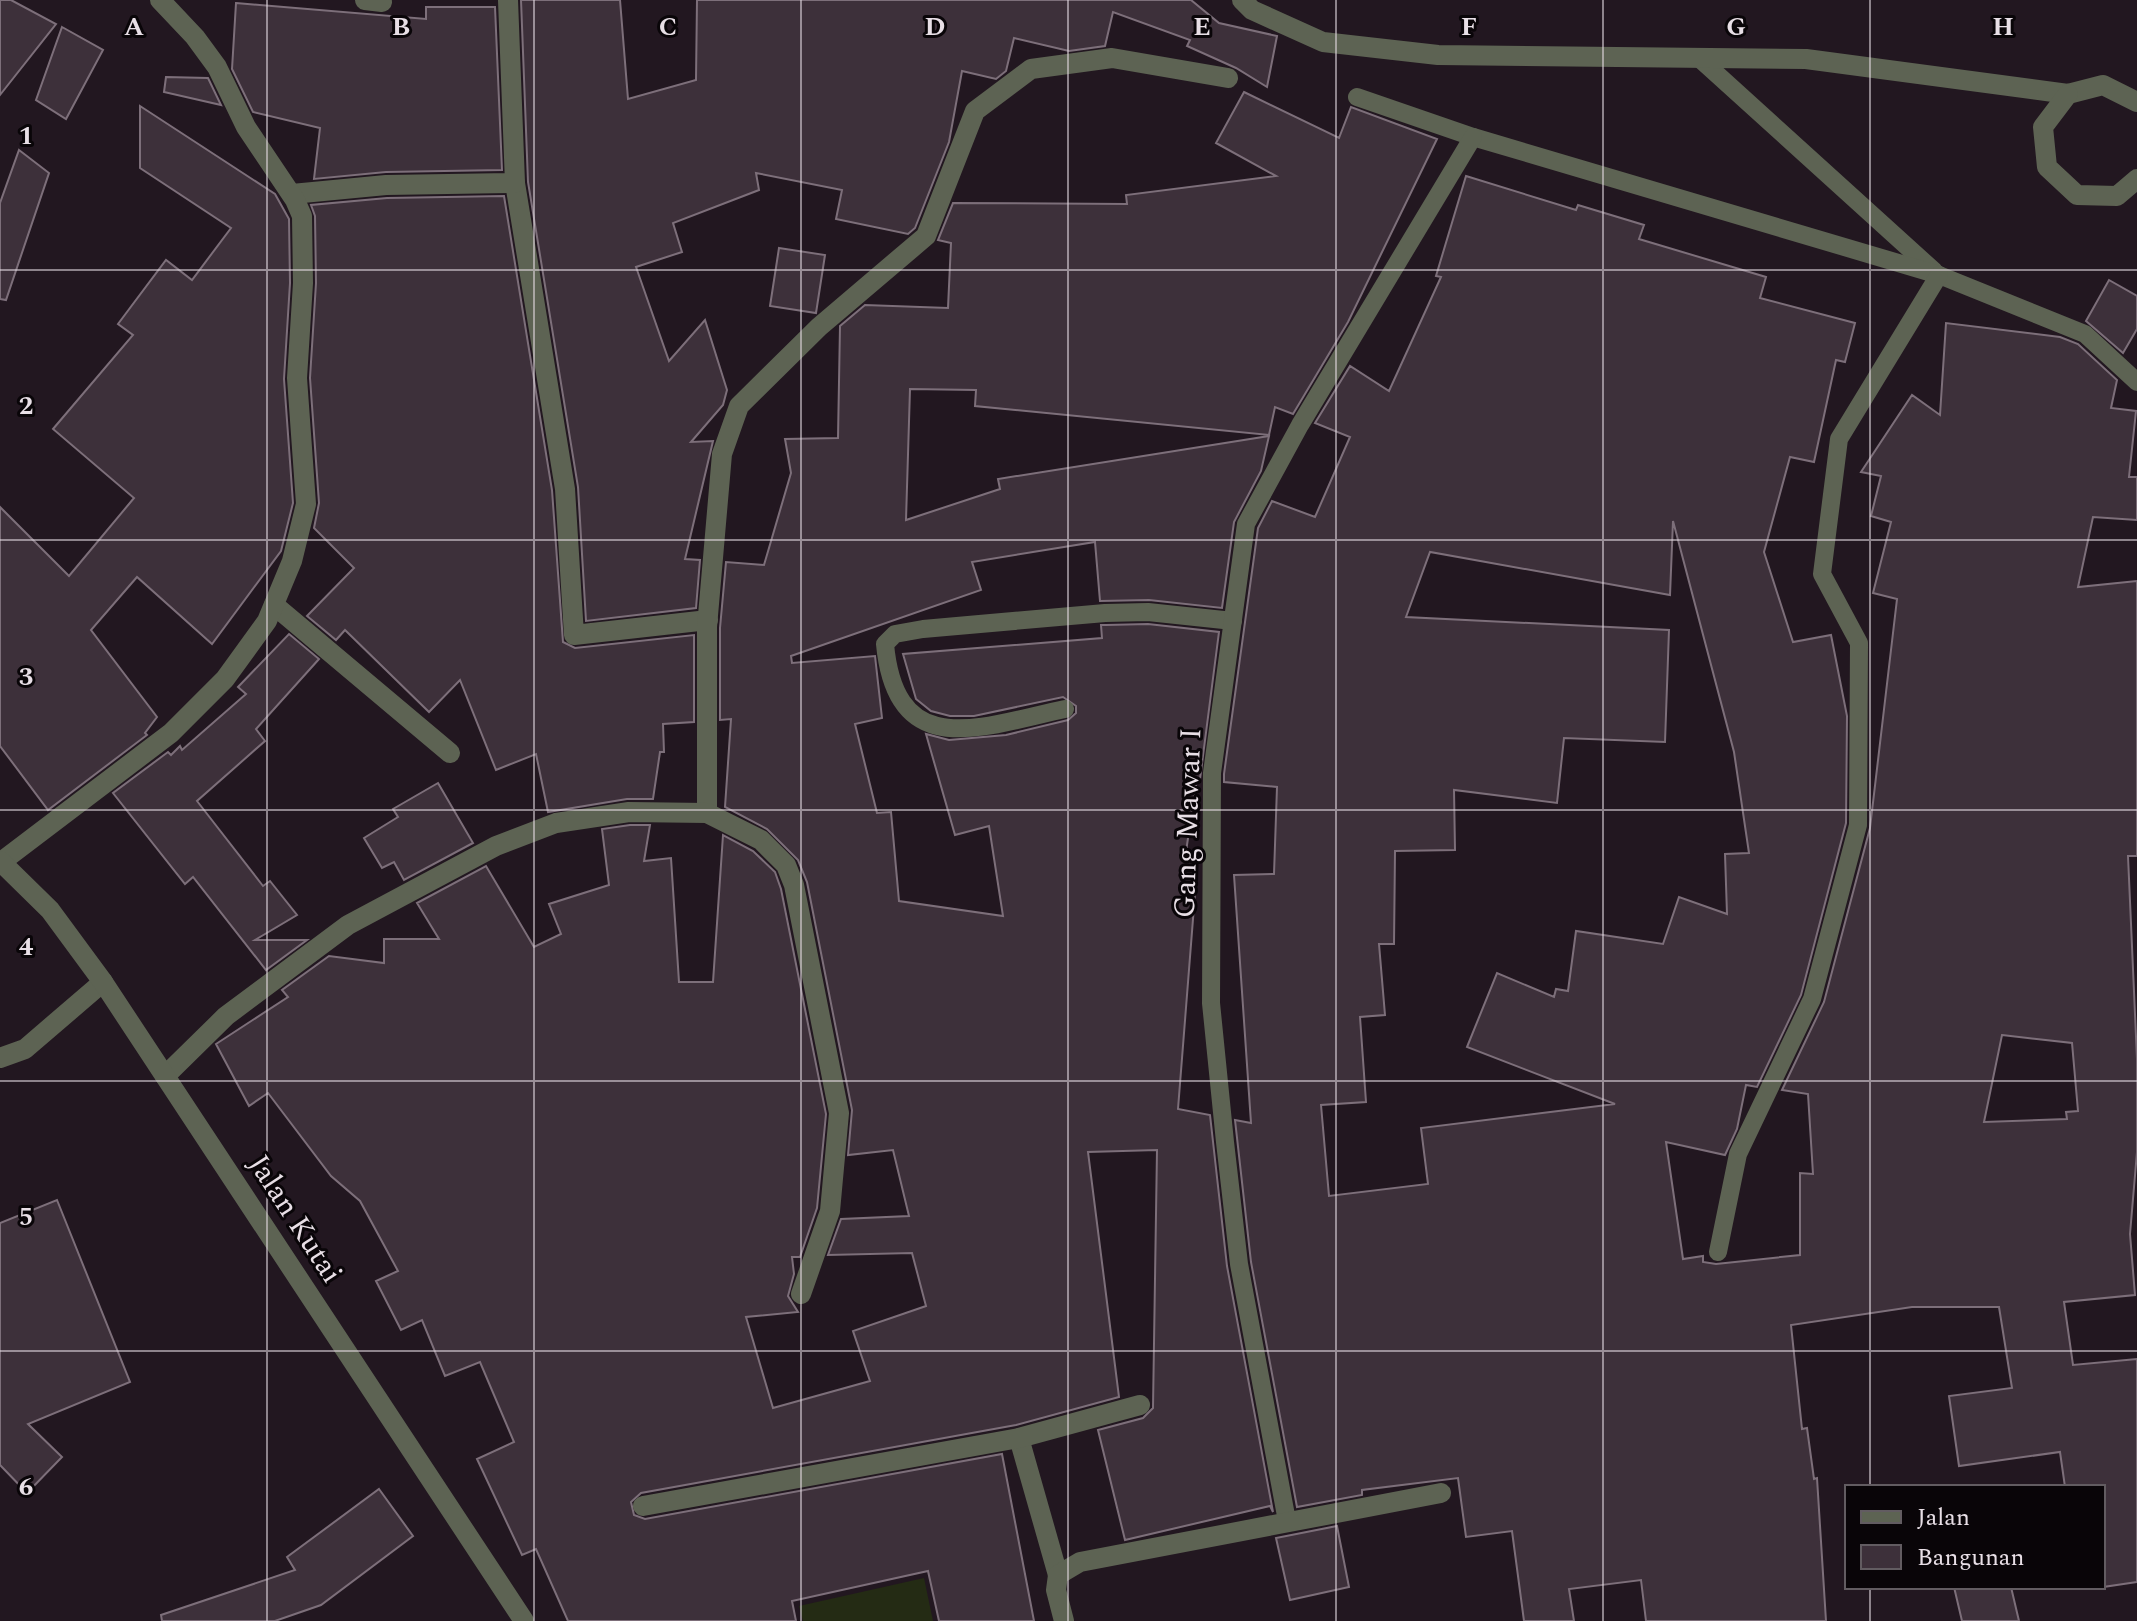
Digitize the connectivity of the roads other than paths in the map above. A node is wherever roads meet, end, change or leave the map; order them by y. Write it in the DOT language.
graph roads {
  1 [pos="160,0"];
  2 [pos="508,0"];
  3 [pos="1242,0"];
  4 [pos="1699,58"];
  5 [pos="1228,78"];
  6 [pos="2068,94"];
  7 [pos="1357,97"];
  8 [pos="2137,102"];
  9 [pos="1473,137"];
  10 [pos="2137,179"];
  11 [pos="515,183"];
  12 [pos="292,194"];
  13 [pos="1939,275"];
  14 [pos="2137,382"];
  15 [pos="274,605"];
  16 [pos="708,620"];
  17 [pos="1233,621"];
  18 [pos="1065,709"];
  19 [pos="450,753"];
  20 [pos="707,813"];
  21 [pos="0,862"];
  22 [pos="103,982"];
  23 [pos="0,1058"];
  24 [pos="165,1076"];
  25 [pos="1718,1252"];
  26 [pos="801,1294"];
  27 [pos="1140,1405"];
  28 [pos="1019,1438"];
  29 [pos="1441,1493"];
  30 [pos="643,1506"];
  31 [pos="1287,1521"];
  32 [pos="1058,1575"];
  33 [pos="524,1621"];
  34 [pos="1064,1621"];
  1 -- 12 [label="street"];
  2 -- 11 [label="street"];
  3 -- 4 [label="street"];
  4 -- 6 [label="street"];
  4 -- 13 [label="lane"];
  5 -- 16 [label="street"];
  6 -- 8 [label="street"];
  6 -- 10 [label="street"];
  7 -- 9 [label="lane"];
  9 -- 13 [label="lane"];
  9 -- 17 [label="lane, Gang Mawar I"];
  11 -- 12 [label="street"];
  11 -- 16 [label="street"];
  12 -- 15 [label="street"];
  13 -- 14 [label="lane"];
  13 -- 25 [label="lane"];
  15 -- 19 [label="street"];
  15 -- 21 [label="street"];
  16 -- 20 [label="street"];
  17 -- 18 [label="lane"];
  17 -- 31 [label="lane, Gang Mawar I"];
  20 -- 24 [label="street"];
  20 -- 26 [label="street"];
  21 -- 22 [label="street, Jalan Kutai"];
  22 -- 23 [label="street"];
  22 -- 24 [label="street, Jalan Kutai"];
  24 -- 33 [label="street, Jalan Kutai"];
  27 -- 28 [label="street"];
  28 -- 30 [label="street"];
  28 -- 32 [label="street"];
  29 -- 31 [label="street"];
  31 -- 32 [label="street"];
  32 -- 34 [label="street"];
}
